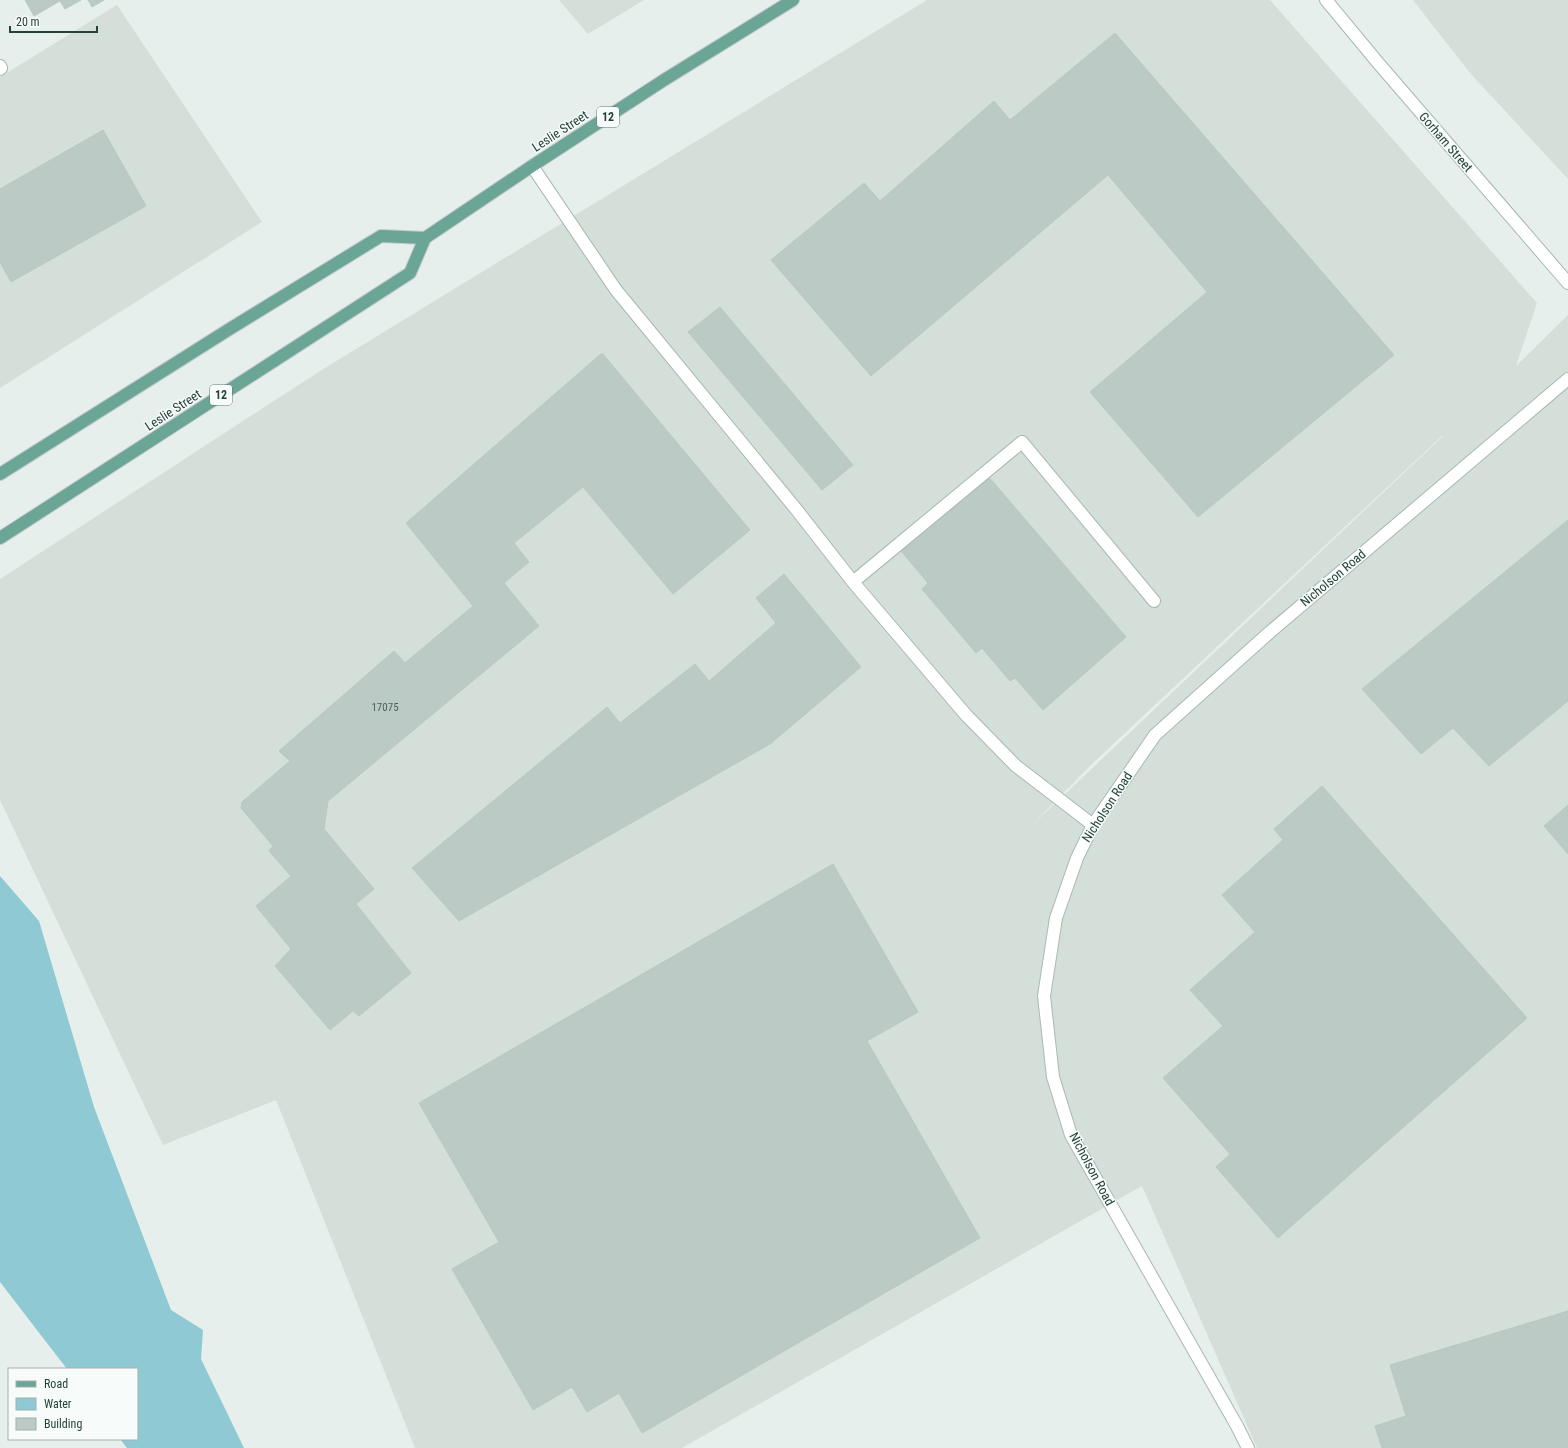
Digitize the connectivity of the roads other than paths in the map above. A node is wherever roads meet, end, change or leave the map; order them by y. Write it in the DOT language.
graph roads {
  1 [pos="793,0"];
  2 [pos="1326,0"];
  3 [pos="0,66"];
  4 [pos="0,69"];
  5 [pos="532,166"];
  6 [pos="425,238"];
  7 [pos="1568,283"];
  8 [pos="1568,379"];
  9 [pos="0,474"];
  10 [pos="0,538"];
  11 [pos="853,582"];
  12 [pos="1154,601"];
  13 [pos="1093,825"];
  14 [pos="1248,1448"];
  1 -- 5 [label="main road, Leslie Street / 12"];
  2 -- 7 [label="street, Gorham Street"];
  3 -- 4 [label="street"];
  5 -- 6 [label="main road, Leslie Street / 12"];
  5 -- 11 [label="street"];
  6 -- 9 [label="main road"];
  6 -- 10 [label="main road, Leslie Street / 12"];
  8 -- 13 [label="street, Nicholson Road"];
  11 -- 12 [label="street"];
  11 -- 13 [label="street"];
  13 -- 14 [label="street, Nicholson Road"];
}
